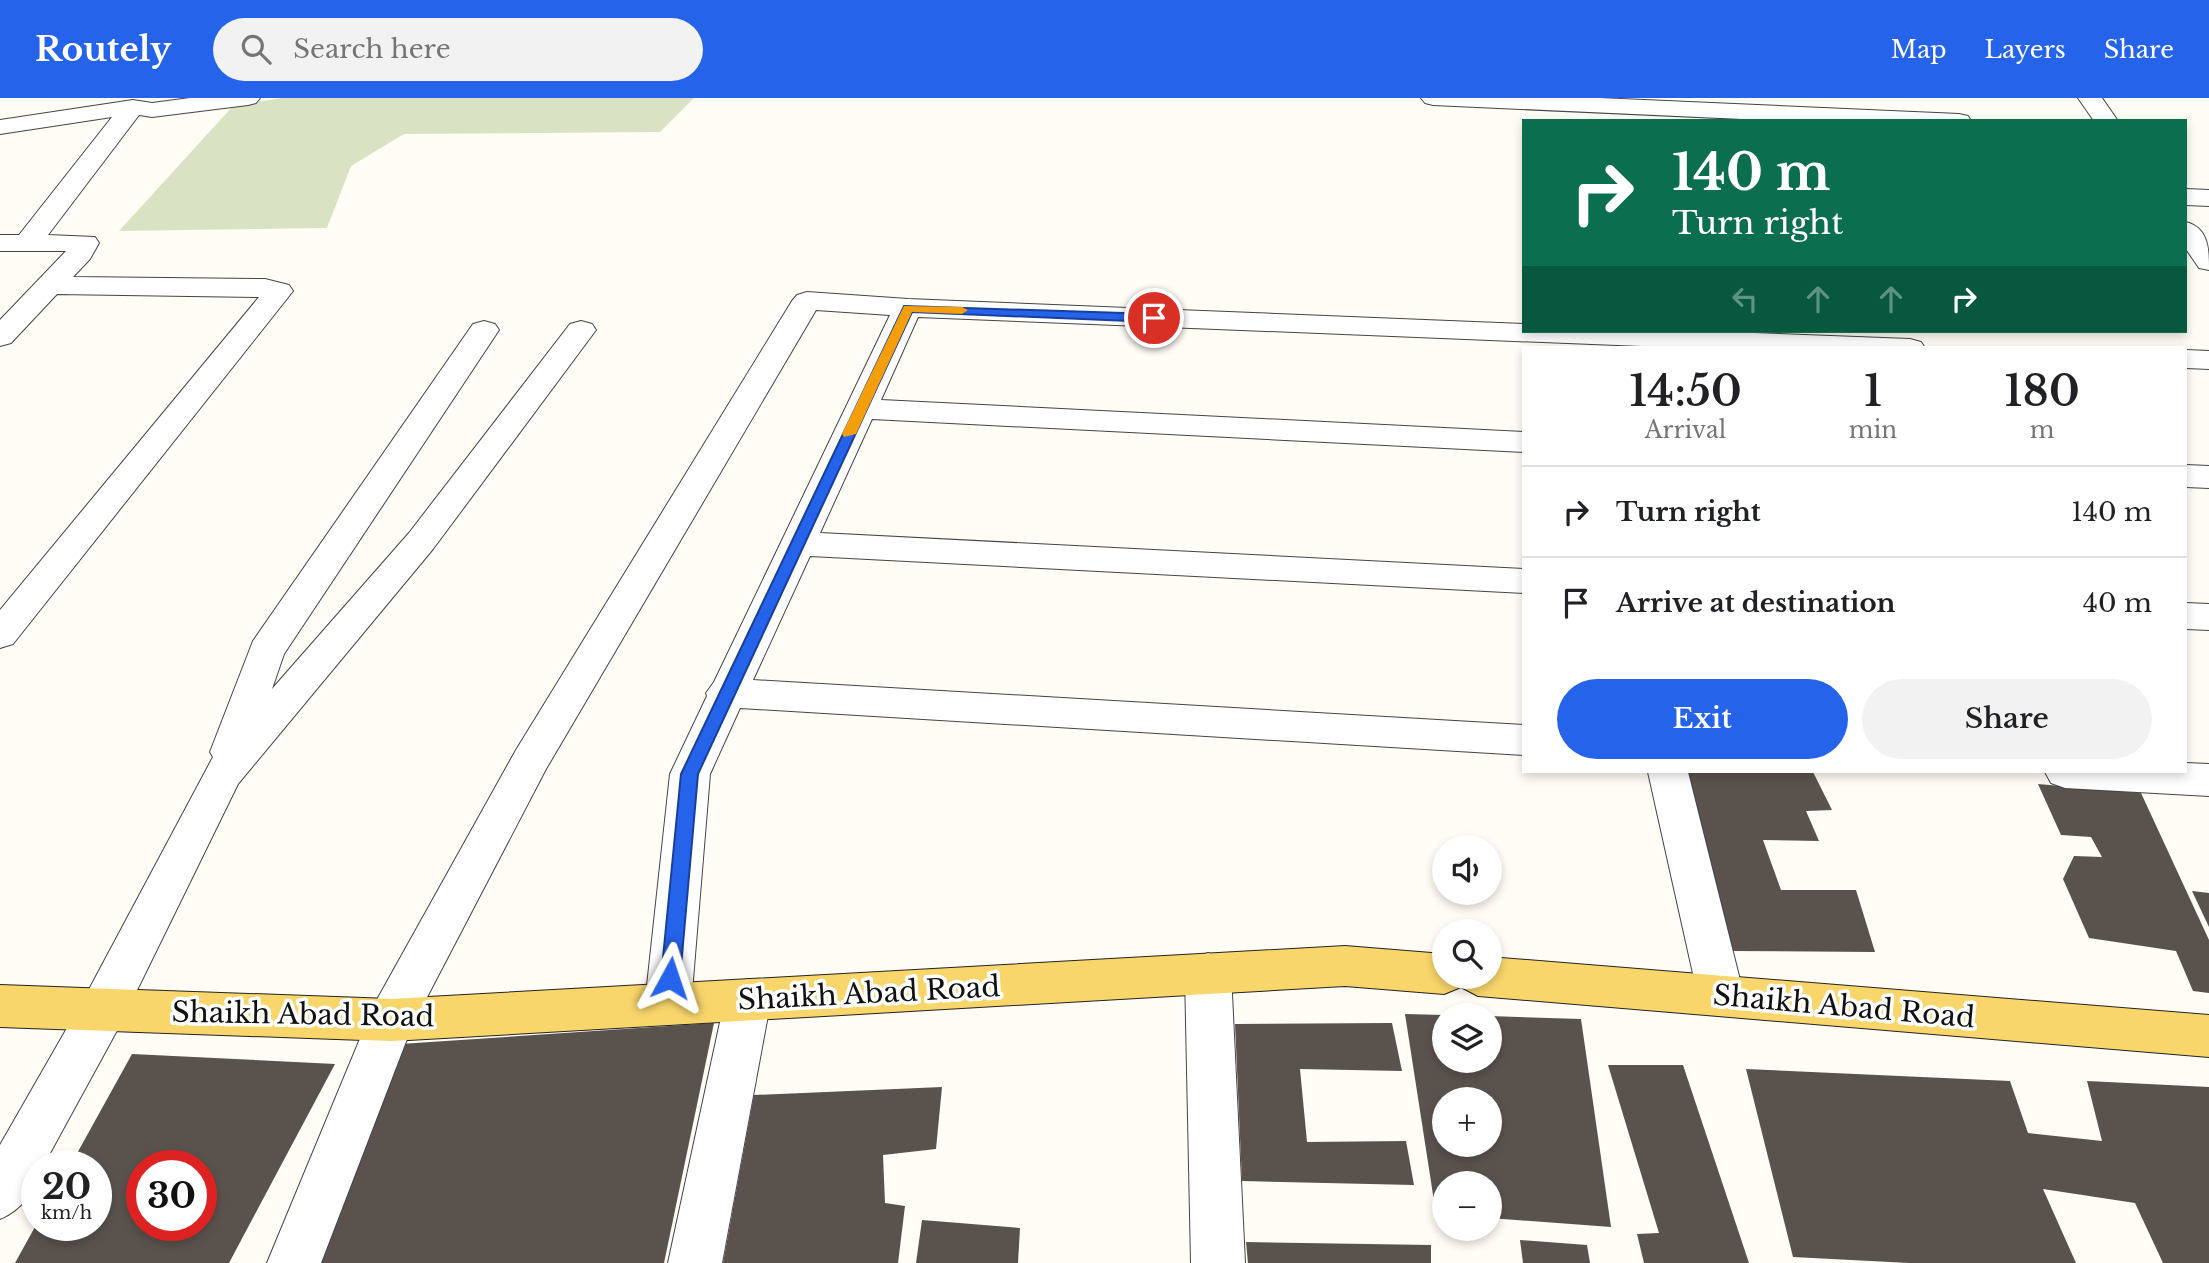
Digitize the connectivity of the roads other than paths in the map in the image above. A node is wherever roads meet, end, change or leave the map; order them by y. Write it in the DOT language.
graph roads {
  1 [pos="248,98"];
  2 [pos="1433,98"];
  3 [pos="2090,98"];
  4 [pos="149,105"];
  5 [pos="1913,119"];
  6 [pos="2105,119"];
  7 [pos="0,127"];
  8 [pos="2187,197"];
  9 [pos="2209,198"];
  10 [pos="2187,231"];
  11 [pos="14,243"];
  12 [pos="2209,262"];
  13 [pos="50,285"];
  14 [pos="908,308"];
  15 [pos="484,330"];
  16 [pos="581,330"];
  17 [pos="0,337"];
  18 [pos="1566,341"];
  19 [pos="1812,346"];
  20 [pos="2187,359"];
  21 [pos="2209,360"];
  22 [pos="861,409"];
  23 [pos="1522,442"];
  24 [pos="2187,476"];
  25 [pos="2209,477"];
  26 [pos="797,544"];
  27 [pos="1522,581"];
  28 [pos="2187,616"];
  29 [pos="2209,617"];
  30 [pos="0,635"];
  31 [pos="725,693"];
  32 [pos="1522,740"];
  33 [pos="1668,773"];
  34 [pos="2083,773"];
  35 [pos="222,774"];
  36 [pos="2209,780"];
  37 [pos="1432,973"];
  38 [pos="1208,974"];
  39 [pos="1502,978"];
  40 [pos="1721,996"];
  41 [pos="748,999"];
  42 [pos="668,1004"];
  43 [pos="0,1006"];
  44 [pos="103,1010"];
  45 [pos="391,1020"];
  46 [pos="2209,1036"];
  47 [pos="0,1194"];
  48 [pos="293,1263"];
  49 [pos="695,1263"];
  50 [pos="1217,1263"];
  1 -- 4 [label="street"];
  2 -- 5 [label="street"];
  3 -- 6 [label="street"];
  4 -- 7 [label="street"];
  4 -- 11 [label="street"];
  8 -- 9 [label="street"];
  10 -- 12 [label="street"];
  11 -- 13 [label="street"];
  13 -- 17 [label="street"];
  13 -- 30 [label="street"];
  14 -- 18 [label="street"];
  14 -- 22 [label="street"];
  14 -- 45 [label="street"];
  15 -- 35 [label="street"];
  16 -- 35 [label="street"];
  18 -- 19 [label="street"];
  20 -- 21 [label="street"];
  22 -- 23 [label="street"];
  22 -- 26 [label="street"];
  24 -- 25 [label="street"];
  26 -- 27 [label="street"];
  26 -- 31 [label="street"];
  28 -- 29 [label="street"];
  31 -- 32 [label="street"];
  31 -- 42 [label="street"];
  33 -- 40 [label="street"];
  34 -- 36 [label="street"];
  35 -- 44 [label="street"];
  37 -- 38 [label="main road, Shaikh Abad Road"];
  38 -- 41 [label="main road, Shaikh Abad Road"];
  38 -- 50 [label="street"];
  39 -- 40 [label="main road, Shaikh Abad Road"];
  40 -- 46 [label="main road, Shaikh Abad Road"];
  41 -- 42 [label="main road, Shaikh Abad Road"];
  41 -- 49 [label="street"];
  42 -- 45 [label="main road, Shaikh Abad Road"];
  43 -- 44 [label="main road, Shaikh Abad Road"];
  44 -- 45 [label="main road, Shaikh Abad Road"];
  44 -- 47 [label="street"];
  45 -- 48 [label="street"];
}
